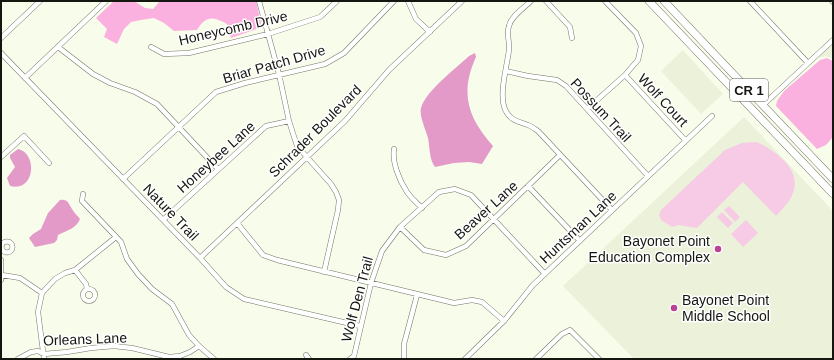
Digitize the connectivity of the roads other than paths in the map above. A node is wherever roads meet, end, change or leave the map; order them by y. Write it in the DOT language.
graph roads {
  1 [pos="40,1"];
  2 [pos="106,1"];
  3 [pos="259,1"];
  4 [pos="337,1"];
  5 [pos="394,1"];
  6 [pos="408,1"];
  7 [pos="462,1"];
  8 [pos="531,1"];
  9 [pos="546,1"];
  10 [pos="605,1"];
  11 [pos="649,1"];
  12 [pos="664,1"];
  13 [pos="750,1"];
  14 [pos="430,32"];
  15 [pos="268,34"];
  16 [pos="1,38"];
  17 [pos="572,38"];
  18 [pos="833,40"];
  19 [pos="58,47"];
  20 [pos="151,47"];
  21 [pos="1,52"];
  22 [pos="808,63"];
  23 [pos="506,71"];
  24 [pos="279,74"];
  25 [pos="625,75"];
  26 [pos="25,78"];
  27 [pos="764,105"];
  28 [pos="587,110"];
  29 [pos="712,116"];
  30 [pos="289,121"];
  31 [pos="179,128"];
  32 [pos="686,140"];
  33 [pos="394,149"];
  34 [pos="560,155"];
  35 [pos="306,156"];
  36 [pos="1,157"];
  37 [pos="49,163"];
  38 [pos="218,169"];
  39 [pos="648,176"];
  40 [pos="123,179"];
  41 [pos="833,179"];
  42 [pos="528,186"];
  43 [pos="83,194"];
  44 [pos="833,194"];
  45 [pos="422,208"];
  46 [pos="612,210"];
  47 [pos="494,219"];
  48 [pos="163,220"];
  49 [pos="237,224"];
  50 [pos="400,227"];
  51 [pos="116,237"];
  52 [pos="580,241"];
  53 [pos="4,251"];
  54 [pos="1,258"];
  55 [pos="200,258"];
  56 [pos="76,270"];
  57 [pos="324,272"];
  58 [pos="544,274"];
  59 [pos="2,275"];
  60 [pos="1,280"];
  61 [pos="371,283"];
  62 [pos="88,289"];
  63 [pos="42,293"];
  64 [pos="417,294"];
  65 [pos="504,321"];
  66 [pos="360,326"];
  67 [pos="199,346"];
  68 [pos="44,356"];
  69 [pos="18,359"];
  70 [pos="214,359"];
  71 [pos="350,359"];
  72 [pos="404,359"];
  73 [pos="465,359"];
  74 [pos="536,359"];
  75 [pos="599,359"];
  1 -- 16 [label="street"];
  2 -- 19 [label="street"];
  3 -- 15 [label="street"];
  4 -- 15 [label="street, Honeycomb Drive"];
  5 -- 24 [label="street, Briar Patch Drive"];
  6 -- 14 [label="street"];
  7 -- 14 [label="street, Schrader Boulevard"];
  8 -- 23 [label="street"];
  9 -- 17 [label="street"];
  10 -- 25 [label="street"];
  11 -- 44 [label="main road, CR 1"];
  12 -- 27 [label="main road, CR 1"];
  13 -- 22 [label="street"];
  14 -- 35 [label="street, Schrader Boulevard"];
  15 -- 20 [label="street, Honeycomb Drive"];
  15 -- 24 [label="street"];
  18 -- 22 [label="street"];
  19 -- 26 [label="street"];
  19 -- 31 [label="street"];
  21 -- 26 [label="street, Nature Trail"];
  22 -- 27 [label="street"];
  23 -- 28 [label="street, Possum Trail"];
  23 -- 34 [label="street"];
  24 -- 30 [label="street"];
  24 -- 31 [label="street, Briar Patch Drive"];
  25 -- 28 [label="street"];
  25 -- 32 [label="street, Wolf Court"];
  26 -- 40 [label="street, Nature Trail"];
  27 -- 41 [label="main road, CR 1"];
  28 -- 39 [label="street, Possum Trail"];
  29 -- 32 [label="street, Huntsman Lane"];
  30 -- 35 [label="street"];
  30 -- 38 [label="street, Honeybee Lane"];
  31 -- 38 [label="street"];
  31 -- 40 [label="street, Briar Patch Drive"];
  32 -- 39 [label="street, Huntsman Lane"];
  33 -- 45 [label="street"];
  34 -- 42 [label="street, Beaver Lane"];
  34 -- 46 [label="street"];
  35 -- 49 [label="street, Schrader Boulevard"];
  35 -- 57 [label="street"];
  36 -- 37 [label="street"];
  38 -- 48 [label="street, Honeybee Lane"];
  39 -- 46 [label="street, Huntsman Lane"];
  40 -- 48 [label="street, Nature Trail"];
  42 -- 47 [label="street, Beaver Lane"];
  42 -- 52 [label="street"];
  43 -- 51 [label="street"];
  45 -- 47 [label="street, Wolf Den Trail"];
  45 -- 50 [label="street, Wolf Den Trail"];
  46 -- 52 [label="street, Huntsman Lane"];
  47 -- 50 [label="street, Beaver Lane"];
  47 -- 58 [label="street, Wolf Den Trail"];
  48 -- 55 [label="street, Nature Trail"];
  49 -- 55 [label="street, Schrader Boulevard"];
  49 -- 57 [label="street"];
  50 -- 61 [label="street, Wolf Den Trail"];
  51 -- 56 [label="street"];
  51 -- 67 [label="street"];
  52 -- 58 [label="street, Huntsman Lane"];
  53 -- 54 [label="street"];
  54 -- 59 [label="street"];
  55 -- 66 [label="street, Nature Trail"];
  56 -- 62 [label="street"];
  56 -- 63 [label="street"];
  57 -- 61 [label="street"];
  58 -- 65 [label="street, Huntsman Lane"];
  59 -- 60 [label="street"];
  59 -- 63 [label="street"];
  61 -- 64 [label="street"];
  61 -- 66 [label="street, Wolf Den Trail"];
  63 -- 68 [label="street"];
  64 -- 65 [label="street"];
  64 -- 72 [label="street"];
  65 -- 73 [label="street, Huntsman Lane"];
  66 -- 71 [label="street, Wolf Den Trail"];
  67 -- 68 [label="street, Orleans Lane"];
  67 -- 70 [label="street"];
  68 -- 69 [label="street, Orleans Lane"];
  74 -- 75 [label="street"];
}
